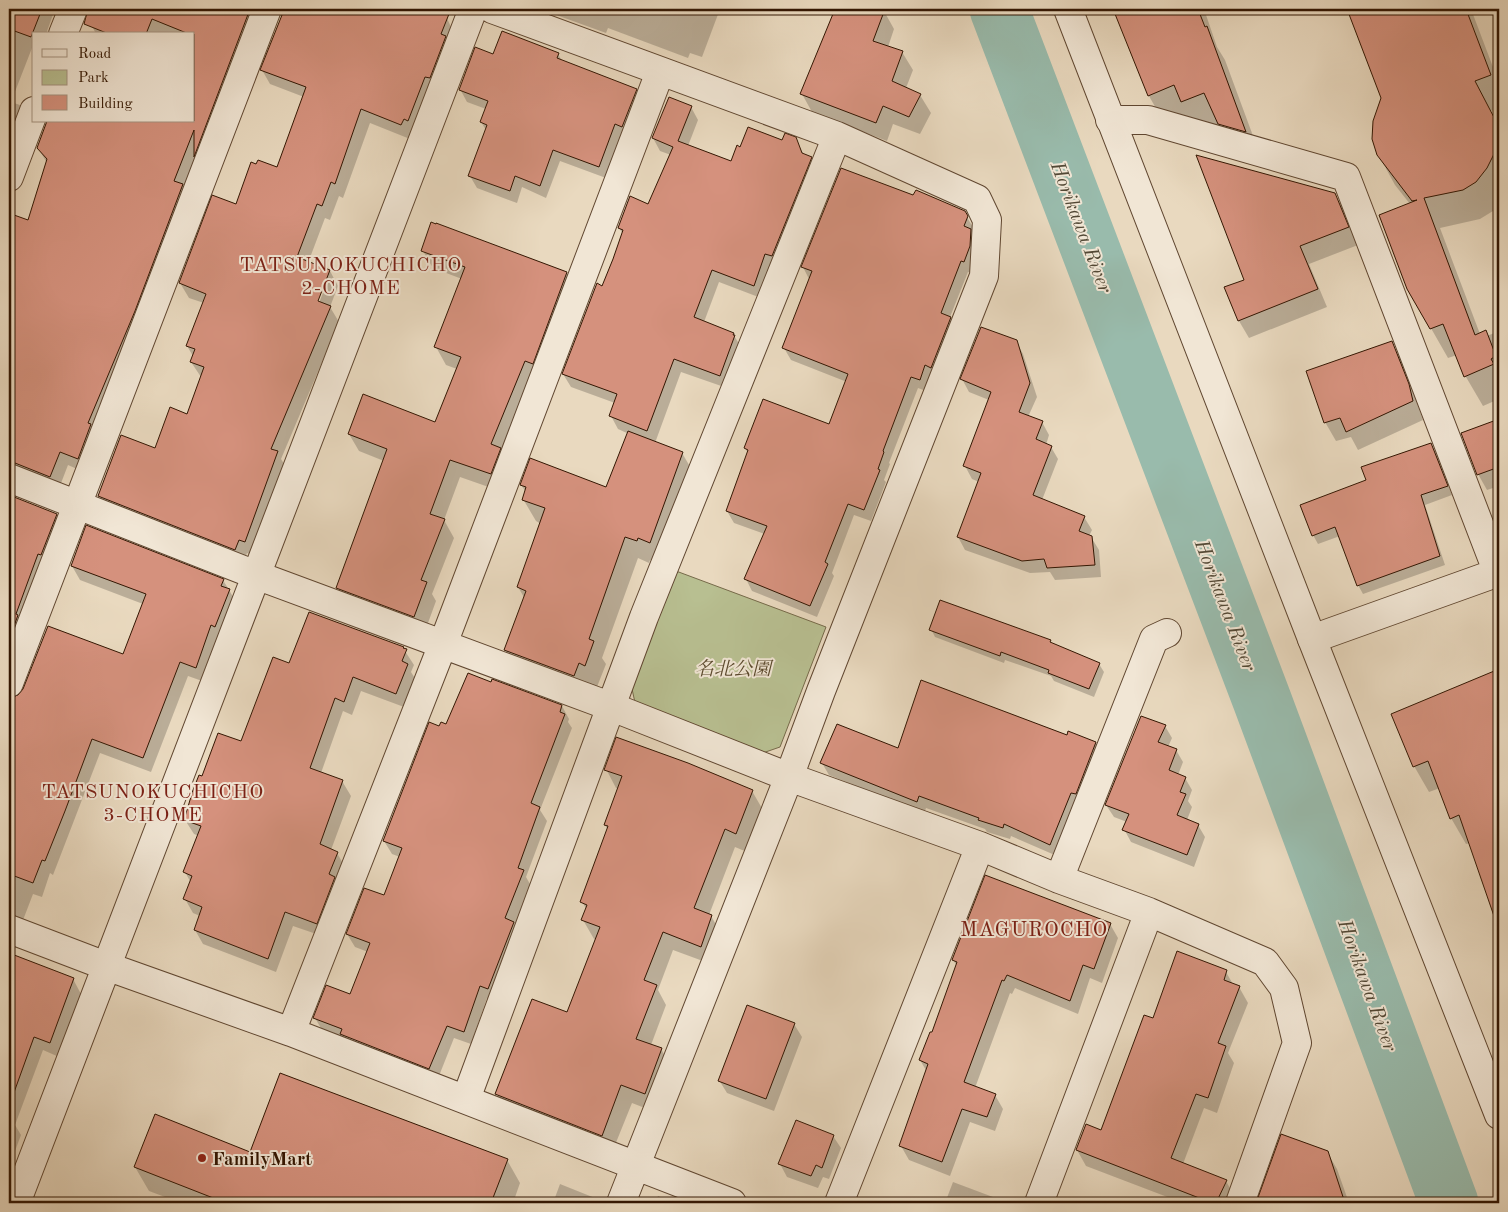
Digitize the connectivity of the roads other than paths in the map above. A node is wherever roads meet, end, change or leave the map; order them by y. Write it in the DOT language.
graph roads {
  1 [pos="73,9"];
  2 [pos="267,9"];
  3 [pos="473,9"];
  4 [pos="492,9"];
  5 [pos="1068,9"];
  6 [pos="64,32"];
  7 [pos="660,72"];
  8 [pos="32,116"];
  9 [pos="1110,120"];
  10 [pos="837,136"];
  11 [pos="9,177"];
  12 [pos="9,478"];
  13 [pos="77,506"];
  14 [pos="1499,573"];
  15 [pos="256,575"];
  16 [pos="1167,633"];
  17 [pos="1312,639"];
  18 [pos="443,644"];
  19 [pos="9,683"];
  20 [pos="612,707"];
  21 [pos="789,777"];
  22 [pos="980,846"];
  23 [pos="1059,878"];
  24 [pos="1149,912"];
  25 [pos="9,929"];
  26 [pos="106,966"];
  27 [pos="291,1032"];
  28 [pos="466,1099"];
  29 [pos="1499,1115"];
  30 [pos="636,1166"];
  31 [pos="16,1203"];
  32 [pos="621,1203"];
  33 [pos="732,1203"];
  34 [pos="840,1203"];
  35 [pos="1039,1203"];
  36 [pos="1240,1203"];
  1 -- 6 [label="street"];
  2 -- 13 [label="street"];
  3 -- 15 [label="street"];
  4 -- 7 [label="street"];
  5 -- 9 [label="street"];
  7 -- 10 [label="street"];
  7 -- 18 [label="street"];
  8 -- 11 [label="street"];
  9 -- 14 [label="street"];
  9 -- 17 [label="street"];
  10 -- 20 [label="street"];
  10 -- 21 [label="street"];
  12 -- 13 [label="street"];
  13 -- 15 [label="street"];
  13 -- 19 [label="street"];
  14 -- 17 [label="street"];
  15 -- 18 [label="street"];
  15 -- 26 [label="street"];
  16 -- 23 [label="street"];
  17 -- 29 [label="street"];
  18 -- 20 [label="street"];
  18 -- 27 [label="street"];
  20 -- 21 [label="street"];
  20 -- 28 [label="street"];
  21 -- 22 [label="street"];
  21 -- 30 [label="street"];
  22 -- 23 [label="street"];
  22 -- 34 [label="street"];
  23 -- 24 [label="street"];
  24 -- 35 [label="street"];
  24 -- 36 [label="street"];
  25 -- 26 [label="street"];
  26 -- 27 [label="street"];
  26 -- 31 [label="street"];
  27 -- 28 [label="street"];
  28 -- 30 [label="street"];
  30 -- 32 [label="street"];
  30 -- 33 [label="street"];
}
